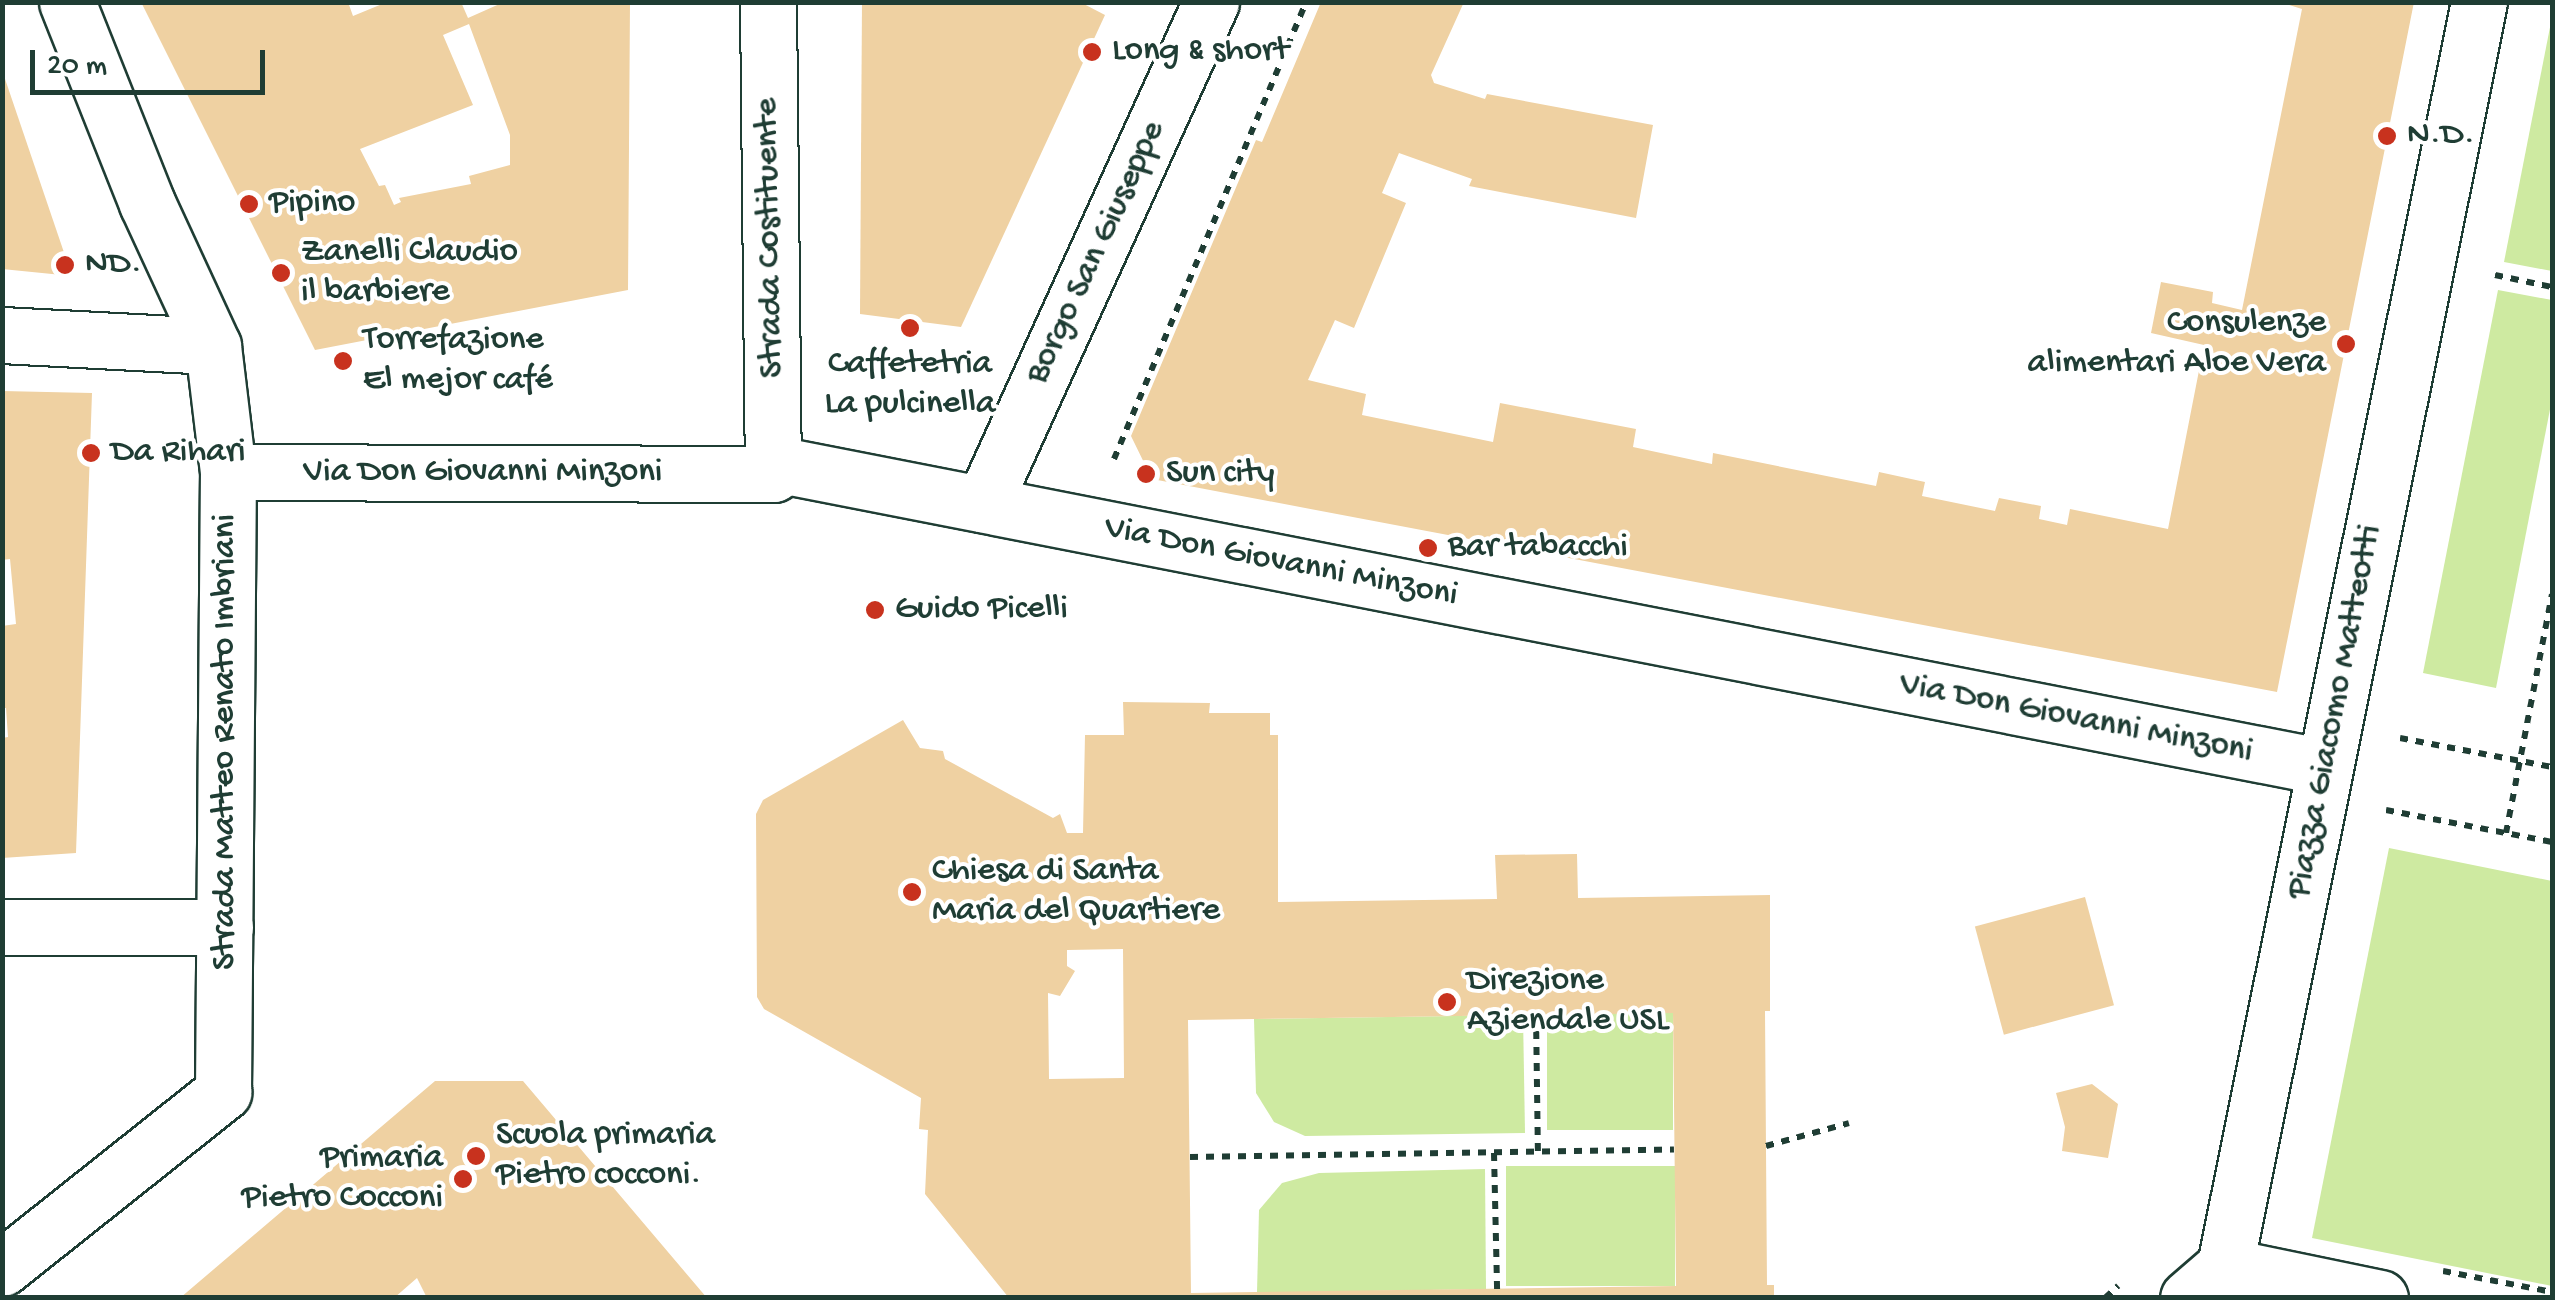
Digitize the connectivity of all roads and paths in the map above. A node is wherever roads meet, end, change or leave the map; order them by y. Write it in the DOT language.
graph roads {
  1 [pos="67,2"];
  2 [pos="768,2"];
  3 [pos="1211,2"];
  4 [pos="2478,2"];
  5 [pos="2489,274"];
  6 [pos="2552,286"];
  7 [pos="2,334"];
  8 [pos="213,346"];
  9 [pos="228,472"];
  10 [pos="774,474"];
  11 [pos="982,504"];
  12 [pos="2552,594"];
  13 [pos="2398,738"];
  14 [pos="2520,761"];
  15 [pos="2552,767"];
  16 [pos="2325,768"];
  17 [pos="2384,810"];
  18 [pos="2506,834"];
  19 [pos="2552,842"];
  20 [pos="225,926"];
  21 [pos="2,927"];
  22 [pos="1536,1015"];
  23 [pos="1850,1124"];
  24 [pos="1766,1146"];
  25 [pos="1674,1149"];
  26 [pos="1538,1152"];
  27 [pos="1494,1153"];
  28 [pos="1190,1157"];
  29 [pos="2,1268"];
  30 [pos="2207,1282"];
  31 [pos="1497,1289"];
  32 [pos="2380,1298"];
  1 -- 8 [label="street, Strada Matteo Renato Imbriani"];
  2 -- 10 [label="street, Strada Costituente"];
  3 -- 11 [label="street, Borgo San Giuseppe"];
  4 -- 16 [label="street, Piazza Giacomo Matteotti"];
  5 -- 6 [label="path"];
  7 -- 8 [label="street"];
  8 -- 9 [label="street, Strada Matteo Renato Imbriani"];
  9 -- 10 [label="street, Via Don Giovanni Minzoni"];
  9 -- 20 [label="street, Strada Matteo Renato Imbriani"];
  10 -- 11 [label="street, Via Don Giovanni Minzoni"];
  11 -- 16 [label="street, Via Don Giovanni Minzoni"];
  12 -- 14 [label="path"];
  13 -- 14 [label="path"];
  14 -- 15 [label="path"];
  14 -- 18 [label="path"];
  16 -- 30 [label="street, Piazza Giacomo Matteotti"];
  17 -- 18 [label="path"];
  18 -- 19 [label="path"];
  20 -- 21 [label="street"];
  20 -- 29 [label="street, Strada Matteo Renato Imbriani"];
  22 -- 26 [label="path"];
  23 -- 24 [label="path"];
  25 -- 26 [label="path"];
  26 -- 27 [label="path"];
  27 -- 28 [label="path"];
  27 -- 31 [label="path"];
  30 -- 32 [label="street, Piazza Giacomo Matteotti"];
}
